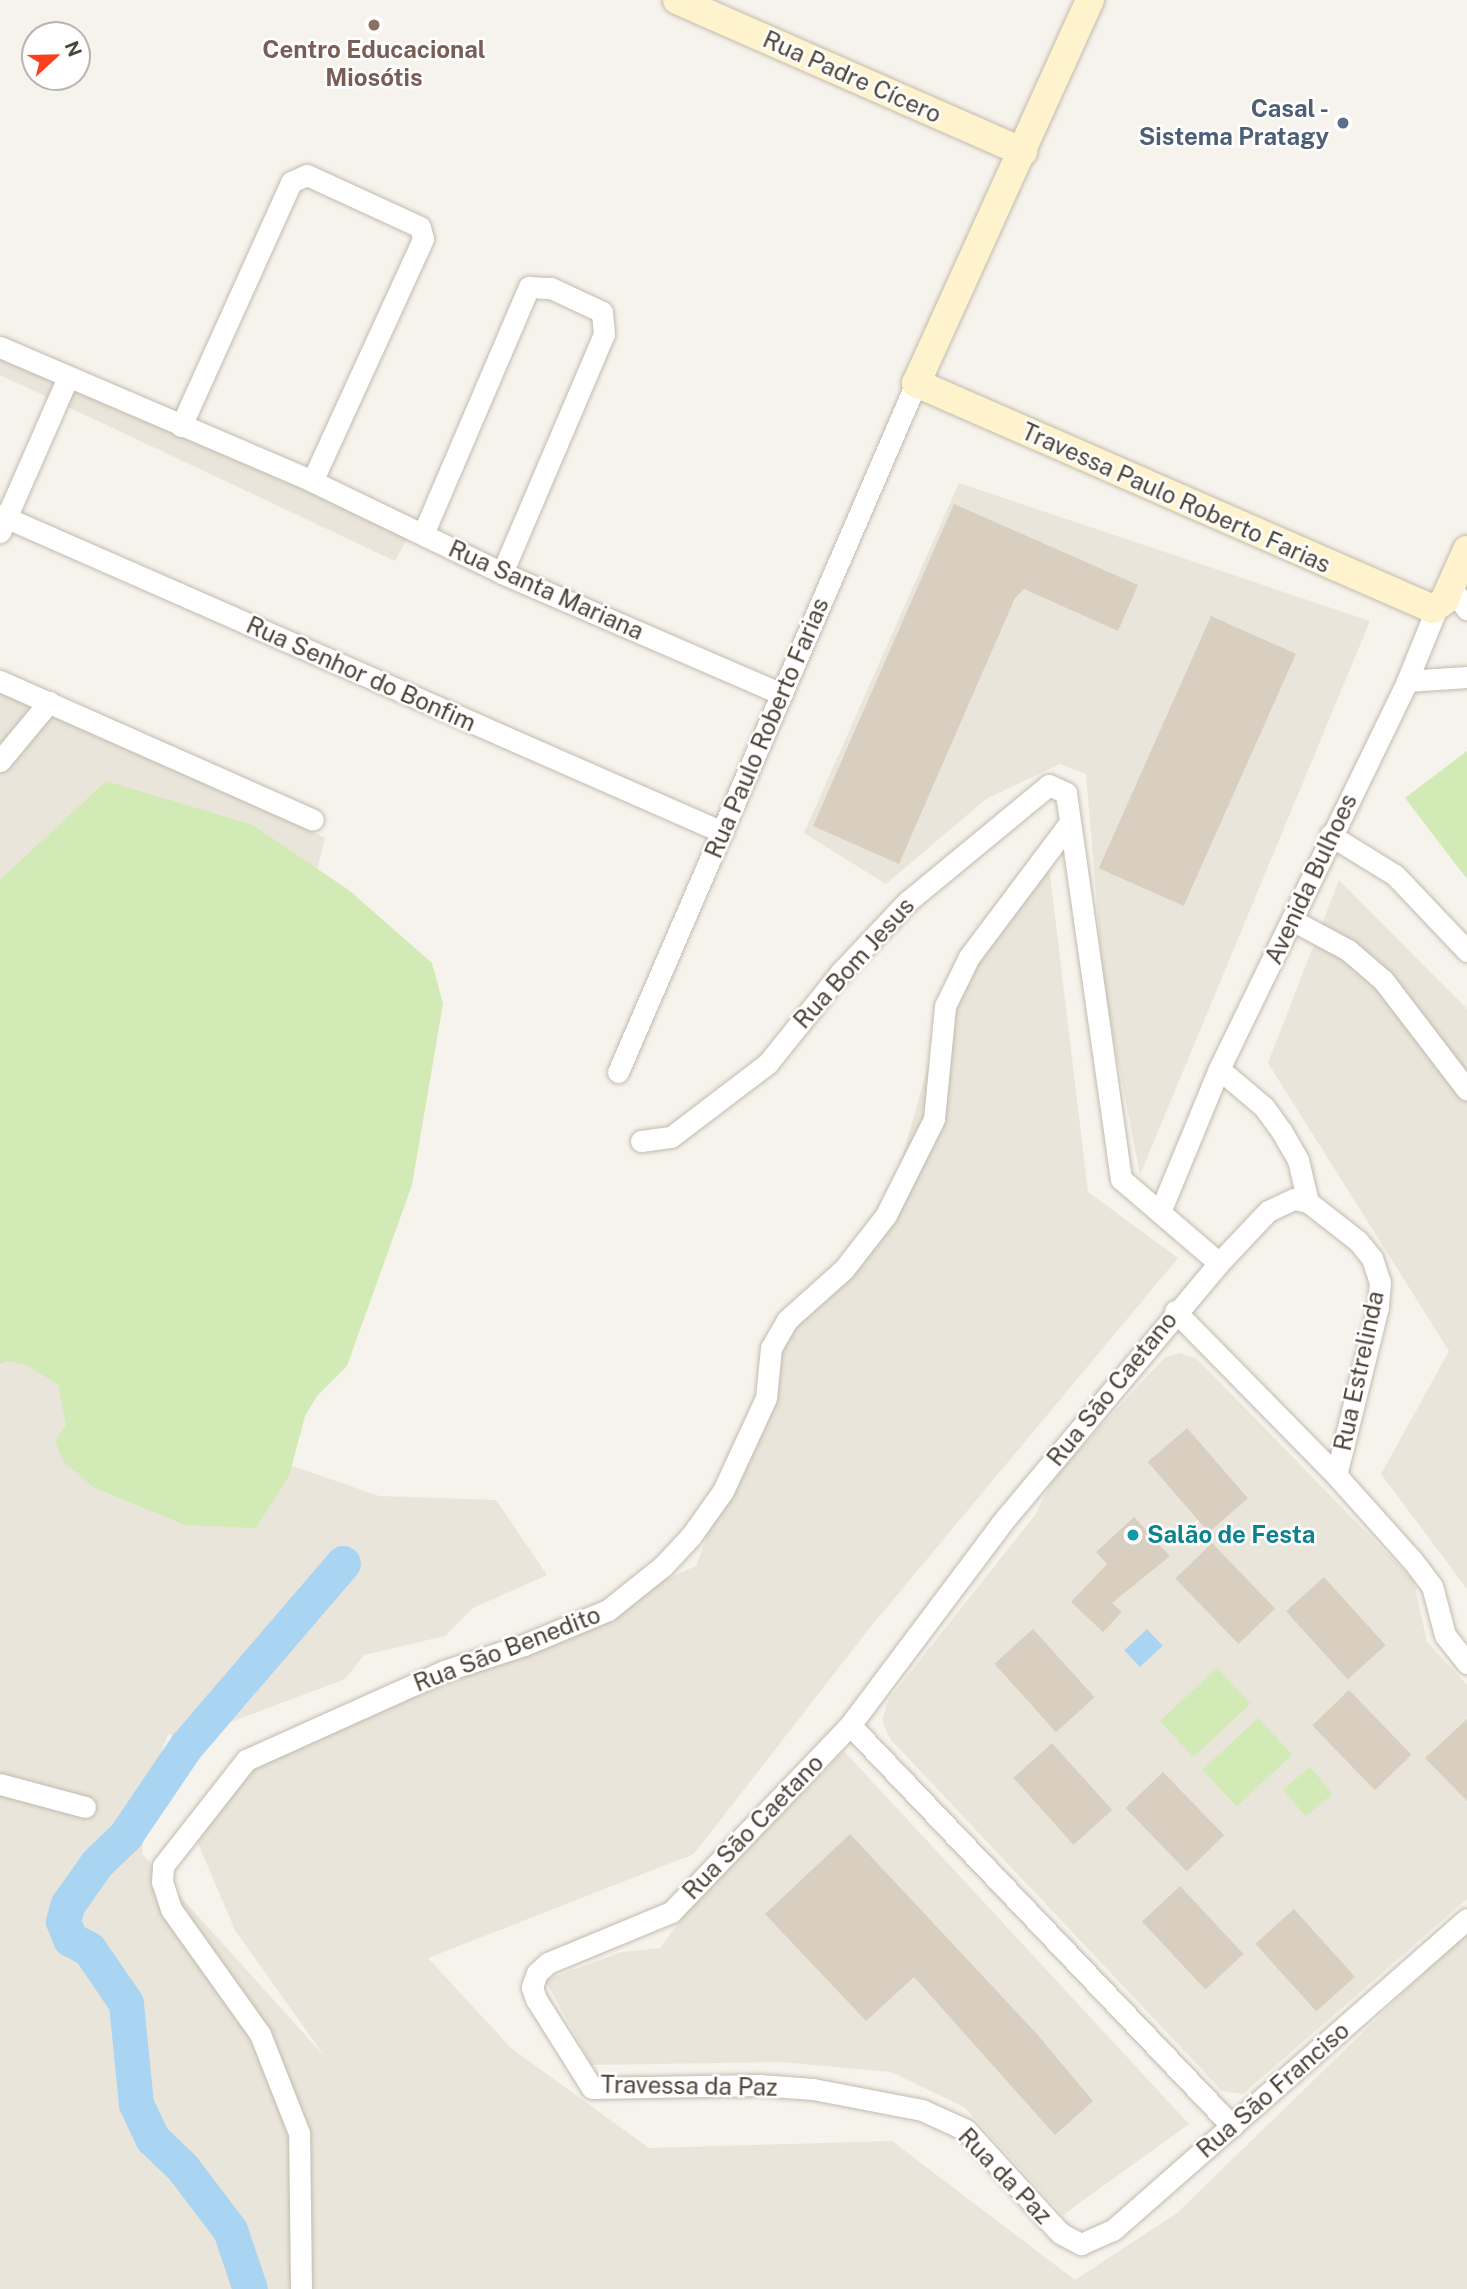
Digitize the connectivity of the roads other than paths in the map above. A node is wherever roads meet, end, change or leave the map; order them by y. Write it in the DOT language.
graph roads {
  1 [pos="1090,0"];
  2 [pos="681,1"];
  3 [pos="1023,152"];
  4 [pos="0,347"];
  5 [pos="68,377"];
  6 [pos="916,383"];
  7 [pos="181,426"];
  8 [pos="312,481"];
  9 [pos="2,522"];
  10 [pos="423,534"];
  11 [pos="1467,550"];
  12 [pos="502,573"];
  13 [pos="1450,586"];
  14 [pos="1467,609"];
  15 [pos="1436,610"];
  16 [pos="1467,677"];
  17 [pos="0,681"];
  18 [pos="1407,681"];
  19 [pos="782,694"];
  20 [pos="49,702"];
  21 [pos="0,761"];
  22 [pos="313,820"];
  23 [pos="1069,824"];
  24 [pos="722,832"];
  25 [pos="1330,835"];
  26 [pos="1292,920"];
  27 [pos="1467,951"];
  28 [pos="1219,1069"];
  29 [pos="618,1072"];
  30 [pos="1467,1090"];
  31 [pos="642,1141"];
  32 [pos="1308,1202"];
  33 [pos="1160,1212"];
  34 [pos="1219,1263"];
  35 [pos="1175,1311"];
  36 [pos="1336,1475"];
  37 [pos="1467,1663"];
  38 [pos="850,1725"];
  39 [pos="0,1784"];
  40 [pos="85,1807"];
  41 [pos="671,1912"];
  42 [pos="1467,1919"];
  43 [pos="813,2089"];
  44 [pos="1232,2126"];
  45 [pos="1070,2242"];
  46 [pos="301,2289"];
  1 -- 3 [label="street"];
  2 -- 3 [label="street, Rua Padre Cícero"];
  3 -- 6 [label="street"];
  4 -- 5 [label="street, Rua Santa Mariana"];
  5 -- 7 [label="street, Rua Santa Mariana"];
  5 -- 9 [label="street"];
  6 -- 15 [label="street, Travessa Paulo Roberto Farias"];
  6 -- 19 [label="street, Rua Paulo Roberto Farias"];
  7 -- 8 [label="street, Rua Santa Mariana"];
  7 -- 8 [label="street"];
  8 -- 10 [label="street, Rua Santa Mariana"];
  9 -- 24 [label="street, Rua Senhor do Bonfim"];
  10 -- 12 [label="street, Rua Santa Mariana"];
  10 -- 12 [label="street"];
  11 -- 13 [label="street, Avenida Bulhoes"];
  12 -- 19 [label="street, Rua Santa Mariana"];
  13 -- 14 [label="street"];
  13 -- 15 [label="street, Avenida Bulhoes"];
  15 -- 18 [label="street, Avenida Bulhoes"];
  16 -- 18 [label="street"];
  17 -- 20 [label="street"];
  18 -- 25 [label="street, Avenida Bulhoes"];
  19 -- 24 [label="street, Rua Paulo Roberto Farias"];
  20 -- 21 [label="street"];
  20 -- 22 [label="street"];
  23 -- 31 [label="street, Rua Bom Jesus"];
  23 -- 33 [label="street"];
  23 -- 46 [label="street, Rua São Benedito"];
  24 -- 29 [label="street, Rua Paulo Roberto Farias"];
  25 -- 26 [label="street, Avenida Bulhoes"];
  25 -- 27 [label="street"];
  26 -- 28 [label="street, Avenida Bulhoes"];
  26 -- 30 [label="street"];
  28 -- 32 [label="street"];
  28 -- 33 [label="street, Avenida Bulhoes"];
  32 -- 34 [label="street"];
  32 -- 36 [label="street, Rua Estrelinda"];
  33 -- 34 [label="street"];
  34 -- 35 [label="street, Rua São Caetano"];
  35 -- 36 [label="street, Rua Estrelinda"];
  35 -- 38 [label="street, Rua São Caetano"];
  36 -- 37 [label="street, Rua Estrelinda"];
  38 -- 41 [label="street, Rua São Caetano"];
  38 -- 44 [label="street"];
  39 -- 40 [label="street"];
  41 -- 43 [label="street, Travessa da Paz"];
  42 -- 44 [label="street, Rua São Franciso"];
  43 -- 45 [label="street, Rua da Paz"];
  44 -- 45 [label="street, Rua São Franciso"];
}
